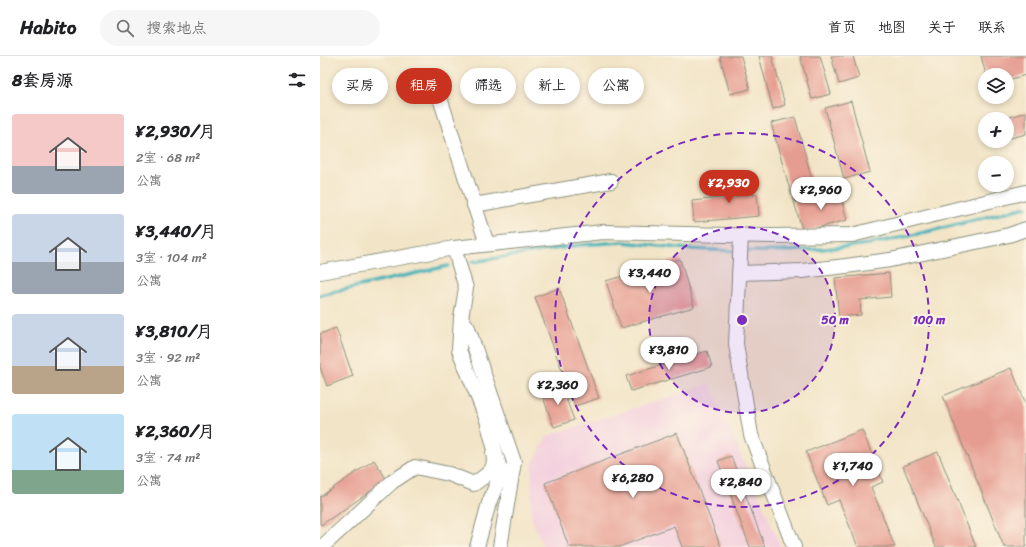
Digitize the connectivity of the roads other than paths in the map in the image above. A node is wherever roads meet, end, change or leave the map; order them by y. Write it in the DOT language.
graph roads {
  1 [pos="442,104"];
  2 [pos="611,181"];
  3 [pos="1026,192"];
  4 [pos="474,205"];
  5 [pos="1026,229"];
  6 [pos="741,240"];
  7 [pos="487,244"];
  8 [pos="454,248"];
  9 [pos="740,267"];
  10 [pos="320,272"];
  11 [pos="461,318"];
  12 [pos="487,420"];
  13 [pos="322,547"];
  14 [pos="477,547"];
  15 [pos="500,547"];
  16 [pos="794,547"];
  1 -- 4 [label="street"];
  2 -- 4 [label="street"];
  3 -- 6 [label="street"];
  4 -- 7 [label="street"];
  5 -- 9 [label="street"];
  6 -- 7 [label="street"];
  6 -- 9 [label="street"];
  7 -- 8 [label="street"];
  8 -- 10 [label="street"];
  8 -- 11 [label="street"];
  9 -- 16 [label="street"];
  11 -- 12 [label="street"];
  11 -- 15 [label="street"];
  12 -- 13 [label="street"];
  12 -- 14 [label="street"];
}
